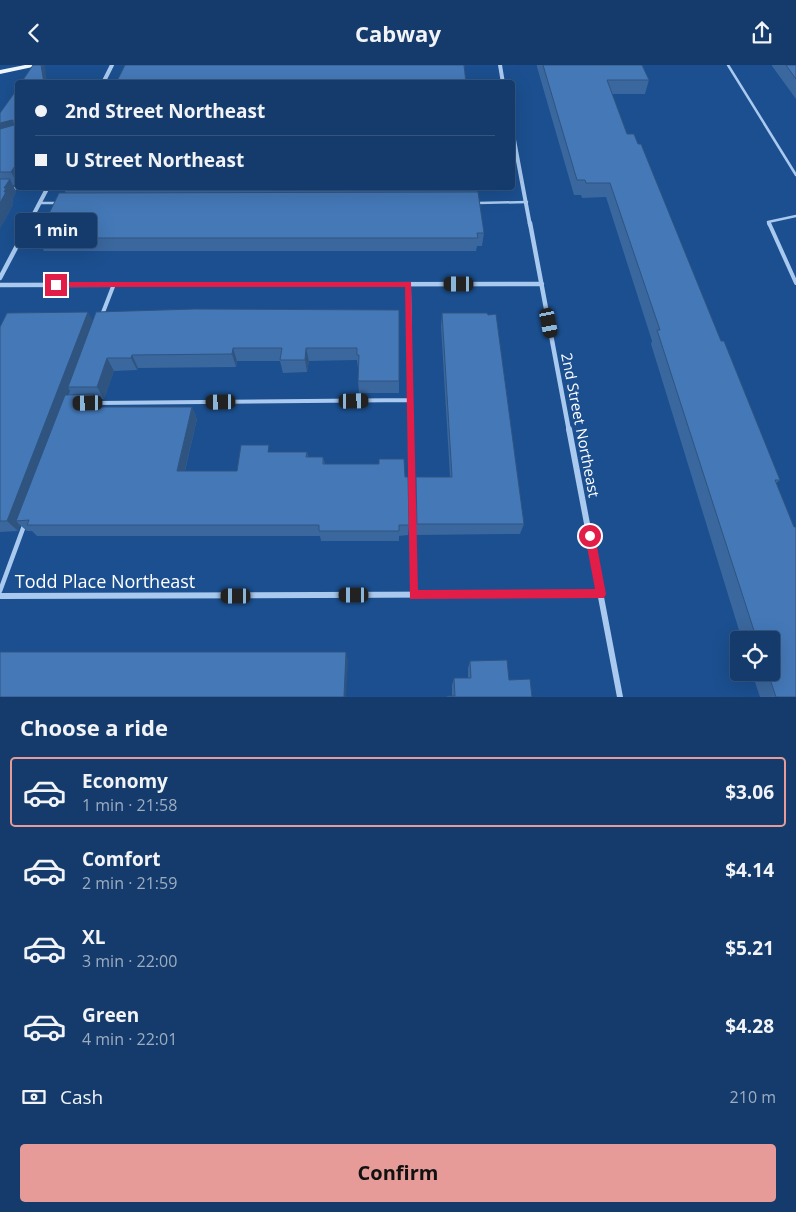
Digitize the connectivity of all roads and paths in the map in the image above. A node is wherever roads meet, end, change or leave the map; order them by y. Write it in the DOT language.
graph roads {
  1 [pos="38,65"];
  2 [pos="112,65"];
  3 [pos="500,65"];
  4 [pos="728,65"];
  5 [pos="0,72"];
  6 [pos="104,80"];
  7 [pos="502,80"];
  8 [pos="515,149"];
  9 [pos="796,175"];
  10 [pos="0,188"];
  11 [pos="15,188"];
  12 [pos="47,190"];
  13 [pos="40,203"];
  14 [pos="66,203"];
  15 [pos="474,203"];
  16 [pos="527,203"];
  17 [pos="796,217"];
  18 [pos="0,278"];
  19 [pos="796,283"];
  20 [pos="409,284"];
  21 [pos="542,284"];
  22 [pos="0,285"];
  23 [pos="114,285"];
  24 [pos="100,322"];
  25 [pos="410,400"];
  26 [pos="89,403"];
  27 [pos="26,522"];
  28 [pos="0,591"];
  29 [pos="601,594"];
  30 [pos="413,595"];
  31 [pos="0,596"];
  32 [pos="620,697"];
  1 -- 5 [label="main road"];
  2 -- 6 [label="street"];
  3 -- 7 [label="street"];
  4 -- 9 [label="lane"];
  8 -- 16 [label="street, 2nd Street Northeast"];
  10 -- 11 [label="lane"];
  12 -- 13 [label="street"];
  13 -- 14 [label="lane"];
  13 -- 18 [label="street"];
  15 -- 16 [label="lane"];
  16 -- 21 [label="street, 2nd Street Northeast"];
  17 -- 19 [label="lane"];
  20 -- 21 [label="street"];
  20 -- 23 [label="street"];
  20 -- 25 [label="lane"];
  21 -- 29 [label="street, 2nd Street Northeast"];
  22 -- 23 [label="street"];
  23 -- 24 [label="lane"];
  25 -- 26 [label="lane"];
  25 -- 30 [label="lane"];
  27 -- 28 [label="lane"];
  29 -- 30 [label="street, Todd Place Northeast"];
  29 -- 32 [label="street, 2nd Street Northeast"];
  30 -- 31 [label="street, Todd Place Northeast"];
}
